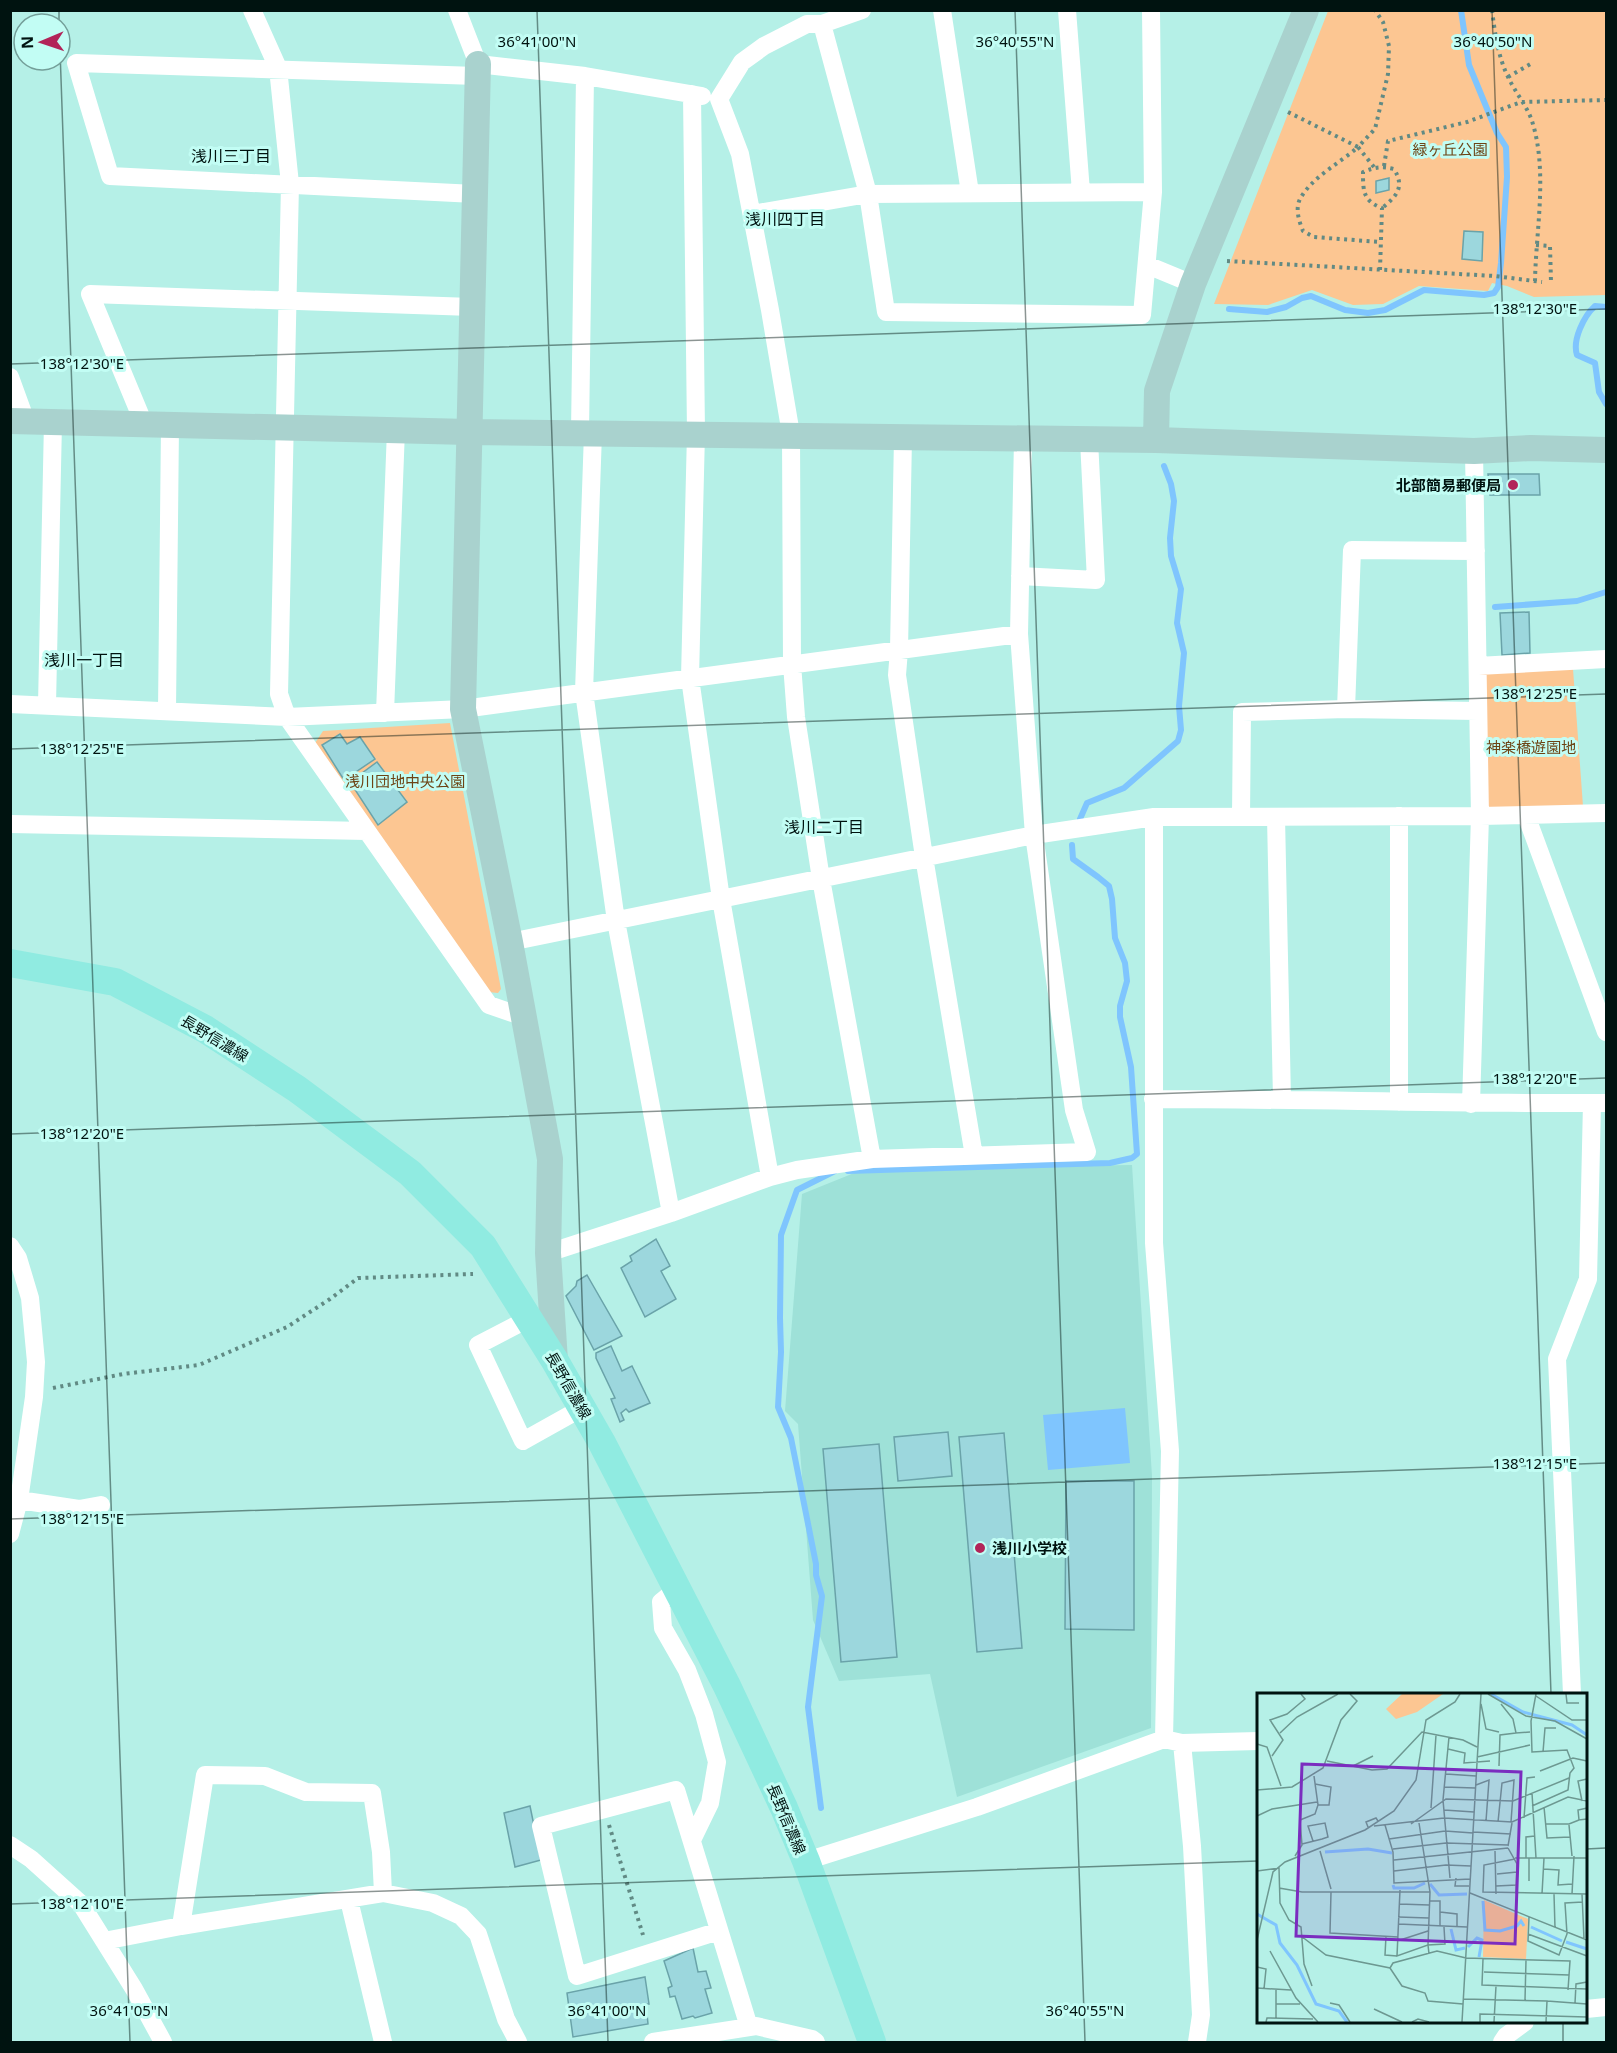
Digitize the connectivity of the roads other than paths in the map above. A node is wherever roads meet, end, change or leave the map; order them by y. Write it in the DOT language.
graph roads {
  1 [pos="252,10"];
  2 [pos="457,10"];
  3 [pos="862,10"];
  4 [pos="942,10"];
  5 [pos="1067,10"];
  6 [pos="1151,10"];
  7 [pos="1306,10"];
  8 [pos="812,20"];
  9 [pos="278,68"];
  10 [pos="477,70"];
  11 [pos="585,76"];
  12 [pos="692,94"];
  13 [pos="719,99"];
  14 [pos="290,184"];
  15 [pos="1081,192"];
  16 [pos="1153,192"];
  17 [pos="970,193"];
  18 [pos="475,194"];
  19 [pos="868,194"];
  20 [pos="752,214"];
  21 [pos="1147,265"];
  22 [pos="1193,284"];
  23 [pos="287,302"];
  24 [pos="472,307"];
  25 [pos="10,377"];
  26 [pos="18,421"];
  27 [pos="53,422"];
  28 [pos="144,424"];
  29 [pos="170,425"];
  30 [pos="285,428"];
  31 [pos="396,430"];
  32 [pos="469,432"];
  33 [pos="587,433"];
  34 [pos="696,433"];
  35 [pos="791,434"];
  36 [pos="903,437"];
  37 [pos="1023,440"];
  38 [pos="1089,440"];
  39 [pos="1156,440"];
  40 [pos="1606,450"];
  41 [pos="1474,451"];
  42 [pos="1476,551"];
  43 [pos="1020,576"];
  44 [pos="1019,633"];
  45 [pos="899,650"];
  46 [pos="1606,659"];
  47 [pos="792,664"];
  48 [pos="1478,666"];
  49 [pos="690,678"];
  50 [pos="584,692"];
  51 [pos="10,704"];
  52 [pos="47,705"];
  53 [pos="463,709"];
  54 [pos="1346,709"];
  55 [pos="167,711"];
  56 [pos="1478,711"];
  57 [pos="385,713"];
  58 [pos="287,717"];
  59 [pos="1606,813"];
  60 [pos="1526,814"];
  61 [pos="1399,816"];
  62 [pos="1480,816"];
  63 [pos="1154,817"];
  64 [pos="1241,817"];
  65 [pos="1276,817"];
  66 [pos="10,824"];
  67 [pos="368,831"];
  68 [pos="1034,835"];
  69 [pos="924,857"];
  70 [pos="821,879"];
  71 [pos="721,899"];
  72 [pos="616,921"];
  73 [pos="510,942"];
  74 [pos="10,963"];
  75 [pos="524,1017"];
  76 [pos="1606,1032"];
  77 [pos="1282,1099"];
  78 [pos="1153,1100"];
  79 [pos="1399,1102"];
  80 [pos="1599,1103"];
  81 [pos="1471,1104"];
  82 [pos="974,1156"];
  83 [pos="872,1160"];
  84 [pos="770,1178"];
  85 [pos="670,1213"];
  86 [pos="1598,1216"];
  87 [pos="10,1246"];
  88 [pos="548,1253"];
  89 [pos="528,1319"];
  90 [pos="555,1361"];
  91 [pos="582,1408"];
  92 [pos="19,1500"];
  93 [pos="101,1505"];
  94 [pos="10,1534"];
  95 [pos="678,1589"];
  96 [pos="1572,1693"];
  97 [pos="1173,1741"];
  98 [pos="1257,1742"];
  99 [pos="692,1840"];
  100 [pos="10,1845"];
  101 [pos="806,1861"];
  102 [pos="382,1893"];
  103 [pos="349,1900"];
  104 [pos="181,1926"];
  105 [pos="719,1931"];
  106 [pos="104,1941"];
  107 [pos="1606,2007"];
  108 [pos="1587,2009"];
  109 [pos="1524,2023"];
  110 [pos="749,2027"];
  111 [pos="163,2043"];
  112 [pos="383,2043"];
  113 [pos="518,2043"];
  114 [pos="653,2043"];
  115 [pos="816,2043"];
  116 [pos="872,2043"];
  117 [pos="1197,2043"];
  118 [pos="1502,2043"];
  1 -- 9 [label="street"];
  2 -- 10 [label="street"];
  3 -- 8 [label="street"];
  4 -- 17 [label="street"];
  5 -- 15 [label="street"];
  6 -- 16 [label="street"];
  7 -- 22 [label="street"];
  8 -- 13 [label="street"];
  8 -- 19 [label="street"];
  9 -- 10 [label="street"];
  9 -- 14 [label="street"];
  9 -- 14 [label="street"];
  10 -- 11 [label="street"];
  10 -- 18 [label="street"];
  11 -- 12 [label="street"];
  11 -- 33 [label="street"];
  12 -- 13 [label="street"];
  12 -- 34 [label="street"];
  13 -- 20 [label="street"];
  14 -- 18 [label="street"];
  14 -- 23 [label="street"];
  15 -- 16 [label="street"];
  15 -- 17 [label="street"];
  16 -- 21 [label="street"];
  17 -- 19 [label="street"];
  18 -- 24 [label="street"];
  19 -- 20 [label="street"];
  19 -- 21 [label="street"];
  20 -- 35 [label="street"];
  21 -- 22 [label="street"];
  22 -- 39 [label="street"];
  23 -- 24 [label="street"];
  23 -- 28 [label="street"];
  23 -- 30 [label="street"];
  24 -- 32 [label="street"];
  25 -- 26 [label="street"];
  26 -- 27 [label="street"];
  27 -- 28 [label="street"];
  27 -- 52 [label="street"];
  28 -- 29 [label="street"];
  29 -- 30 [label="street"];
  29 -- 55 [label="street"];
  30 -- 31 [label="street"];
  30 -- 58 [label="street"];
  31 -- 32 [label="street"];
  31 -- 57 [label="street"];
  32 -- 33 [label="street"];
  32 -- 53 [label="street"];
  33 -- 34 [label="street"];
  33 -- 50 [label="street"];
  34 -- 35 [label="street"];
  34 -- 49 [label="street"];
  35 -- 36 [label="street"];
  35 -- 47 [label="street"];
  36 -- 37 [label="street"];
  36 -- 45 [label="street"];
  37 -- 38 [label="street"];
  37 -- 43 [label="street"];
  38 -- 39 [label="street"];
  38 -- 43 [label="street"];
  39 -- 41 [label="street"];
  40 -- 41 [label="street"];
  41 -- 42 [label="street"];
  42 -- 48 [label="street"];
  42 -- 54 [label="street"];
  43 -- 44 [label="street"];
  44 -- 45 [label="street"];
  44 -- 68 [label="street"];
  45 -- 47 [label="street"];
  45 -- 69 [label="street"];
  46 -- 48 [label="street"];
  47 -- 49 [label="street"];
  47 -- 70 [label="street"];
  48 -- 56 [label="street"];
  49 -- 50 [label="street"];
  49 -- 71 [label="street"];
  50 -- 53 [label="street"];
  50 -- 72 [label="street"];
  51 -- 52 [label="street"];
  52 -- 55 [label="street"];
  53 -- 57 [label="street"];
  53 -- 73 [label="street"];
  54 -- 56 [label="street"];
  54 -- 64 [label="street"];
  55 -- 58 [label="street"];
  56 -- 62 [label="street"];
  57 -- 58 [label="street"];
  58 -- 67 [label="street"];
  59 -- 60 [label="street"];
  60 -- 62 [label="street"];
  60 -- 76 [label="street"];
  61 -- 62 [label="street"];
  61 -- 65 [label="street"];
  61 -- 79 [label="street"];
  62 -- 81 [label="street"];
  63 -- 64 [label="street"];
  63 -- 68 [label="street"];
  63 -- 78 [label="street"];
  64 -- 65 [label="street"];
  65 -- 77 [label="street"];
  66 -- 67 [label="street"];
  67 -- 75 [label="street"];
  68 -- 69 [label="street"];
  68 -- 82 [label="street"];
  69 -- 70 [label="street"];
  69 -- 82 [label="street"];
  70 -- 71 [label="street"];
  70 -- 83 [label="street"];
  71 -- 72 [label="street"];
  71 -- 84 [label="street"];
  72 -- 73 [label="street"];
  72 -- 85 [label="street"];
  73 -- 75 [label="street"];
  74 -- 89 [label="main road, 長野信濃線"];
  75 -- 88 [label="street"];
  77 -- 78 [label="street"];
  77 -- 79 [label="street"];
  78 -- 97 [label="street"];
  79 -- 81 [label="street"];
  80 -- 81 [label="street"];
  80 -- 86 [label="street"];
  82 -- 83 [label="street"];
  83 -- 84 [label="street"];
  84 -- 85 [label="street"];
  85 -- 88 [label="street"];
  86 -- 96 [label="street"];
  87 -- 92 [label="street"];
  88 -- 90 [label="street"];
  89 -- 90 [label="main road, 長野信濃線"];
  89 -- 91 [label="street"];
  90 -- 91 [label="main road, 長野信濃線"];
  91 -- 95 [label="main road, 長野信濃線"];
  92 -- 93 [label="street"];
  92 -- 94 [label="street"];
  95 -- 99 [label="street"];
  95 -- 101 [label="main road, 長野信濃線"];
  97 -- 98 [label="street"];
  97 -- 101 [label="street"];
  97 -- 117 [label="street"];
  99 -- 105 [label="street"];
  99 -- 105 [label="street"];
  100 -- 106 [label="street"];
  101 -- 116 [label="main road, 長野信濃線"];
  102 -- 103 [label="street"];
  102 -- 104 [label="street"];
  102 -- 113 [label="street"];
  103 -- 104 [label="street"];
  103 -- 112 [label="street"];
  104 -- 106 [label="street"];
  105 -- 110 [label="street"];
  106 -- 111 [label="street"];
  107 -- 108 [label="street"];
  109 -- 118 [label="street"];
  110 -- 114 [label="street"];
  110 -- 115 [label="street"];
}
